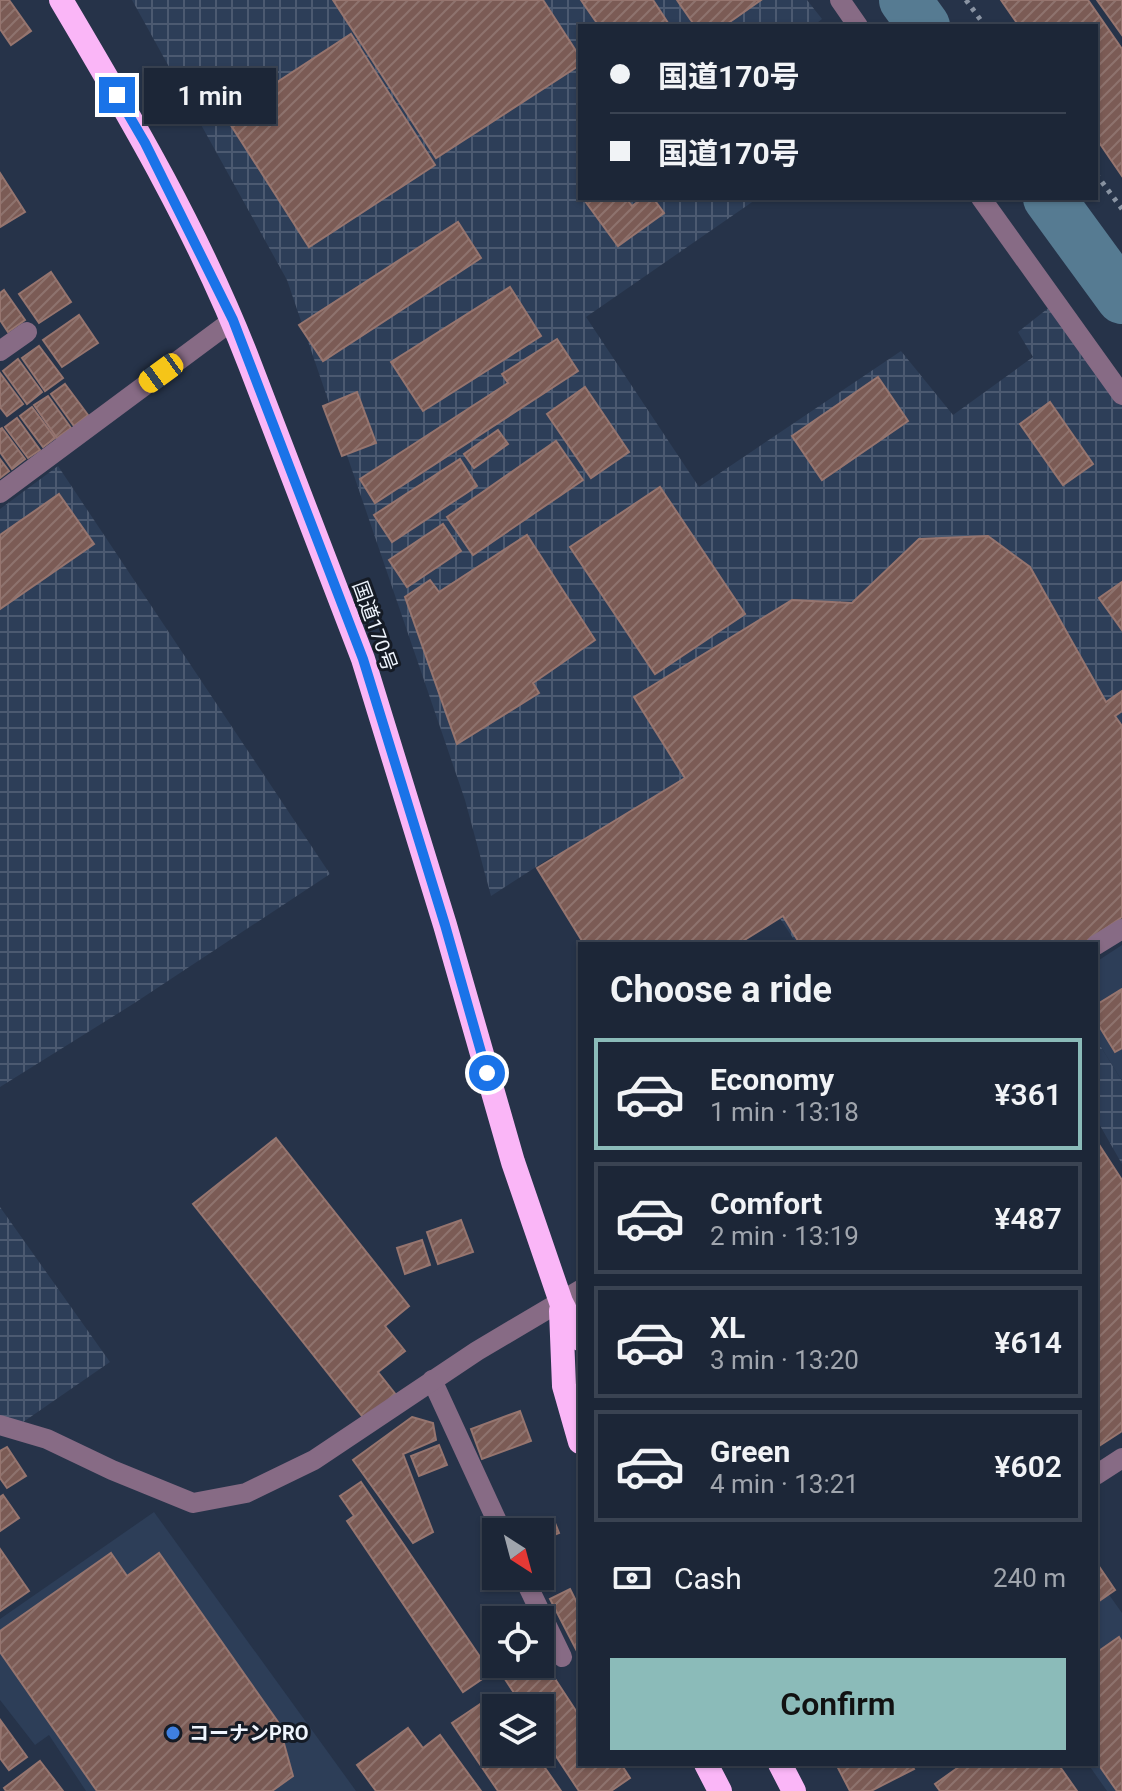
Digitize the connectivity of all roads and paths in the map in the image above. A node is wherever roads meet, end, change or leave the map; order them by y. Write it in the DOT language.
graph roads {
  1 [pos="61,0"];
  2 [pos="840,0"];
  3 [pos="966,0"];
  4 [pos="857,24"];
  5 [pos="984,24"];
  6 [pos="1098,177"];
  7 [pos="982,200"];
  8 [pos="1122,209"];
  9 [pos="233,320"];
  10 [pos="27,332"];
  11 [pos="0,351"];
  12 [pos="1122,395"];
  13 [pos="0,493"];
  14 [pos="1122,929"];
  15 [pos="1098,944"];
  16 [pos="570,1296"];
  17 [pos="578,1330"];
  18 [pos="432,1380"];
  19 [pos="0,1425"];
  20 [pos="578,1435"];
  21 [pos="1122,1458"];
  22 [pos="1098,1474"];
  23 [pos="496,1518"];
  24 [pos="530,1590"];
  25 [pos="562,1657"];
  26 [pos="707,1766"];
  27 [pos="781,1766"];
  28 [pos="720,1791"];
  29 [pos="794,1791"];
  1 -- 9 [label="highway, 国道170号"];
  2 -- 4 [label="street"];
  3 -- 5 [label="path"];
  6 -- 8 [label="path"];
  7 -- 12 [label="street"];
  9 -- 13 [label="street"];
  9 -- 16 [label="highway, 国道170号"];
  10 -- 11 [label="street"];
  14 -- 15 [label="street"];
  16 -- 17 [label="highway, 国道170号"];
  16 -- 18 [label="street"];
  16 -- 20 [label="highway, 国道170号"];
  18 -- 19 [label="street"];
  18 -- 23 [label="street"];
  21 -- 22 [label="street"];
  24 -- 25 [label="street"];
  26 -- 28 [label="highway"];
  27 -- 29 [label="highway"];
}
